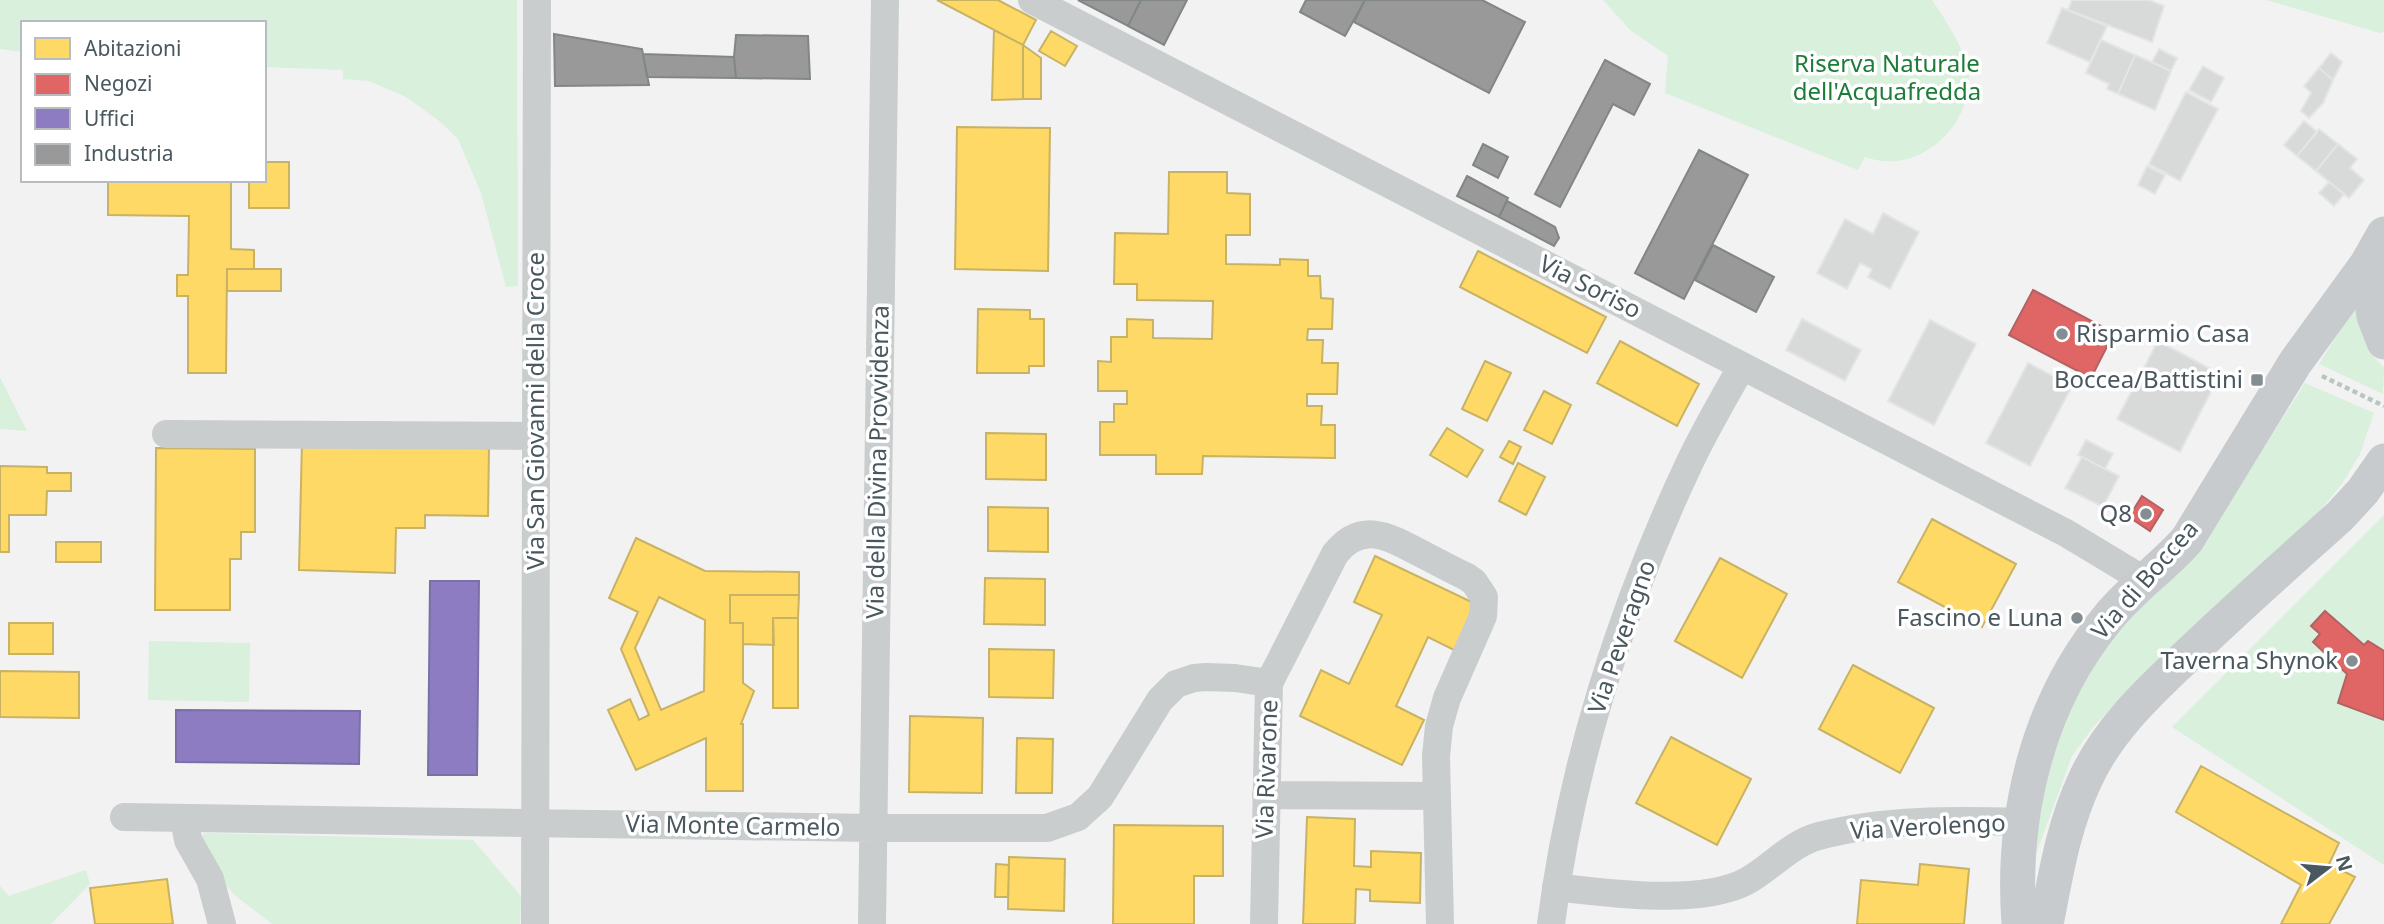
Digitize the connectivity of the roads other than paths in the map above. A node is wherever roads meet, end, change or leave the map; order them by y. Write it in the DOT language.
graph roads {
  1 [pos="537,0"];
  2 [pos="886,0"];
  3 [pos="1032,0"];
  4 [pos="2376,249"];
  5 [pos="2384,342"];
  6 [pos="1742,366"];
  7 [pos="166,434"];
  8 [pos="536,436"];
  9 [pos="2384,461"];
  10 [pos="2144,580"];
  11 [pos="1269,683"];
  12 [pos="1266,795"];
  13 [pos="1437,796"];
  14 [pos="124,817"];
  15 [pos="184,818"];
  16 [pos="536,822"];
  17 [pos="2021,822"];
  18 [pos="873,828"];
  19 [pos="1556,887"];
  20 [pos="222,924"];
  21 [pos="535,924"];
  22 [pos="872,924"];
  23 [pos="1264,924"];
  24 [pos="1440,924"];
  25 [pos="1551,924"];
  26 [pos="2019,924"];
  27 [pos="2046,924"];
  1 -- 8 [label="street, Via San Giovanni della Croce"];
  2 -- 18 [label="street, Via della Divina Provvidenza"];
  3 -- 6 [label="street, Via Soriso"];
  4 -- 5 [label="main road"];
  4 -- 10 [label="main road, Via di Boccea"];
  6 -- 10 [label="street, Via Soriso"];
  6 -- 19 [label="street, Via Peveragno"];
  7 -- 8 [label="street"];
  8 -- 16 [label="street, Via San Giovanni della Croce"];
  9 -- 27 [label="main road"];
  10 -- 17 [label="main road, Via di Boccea"];
  11 -- 12 [label="street, Via Rivarone"];
  11 -- 13 [label="street, Via Rivarone"];
  11 -- 18 [label="street, Via Monte Carmelo"];
  12 -- 13 [label="street"];
  12 -- 23 [label="street, Via Rivarone"];
  13 -- 24 [label="street, Via Rivarone"];
  14 -- 15 [label="street, Via Monte Carmelo"];
  15 -- 16 [label="street, Via Monte Carmelo"];
  15 -- 20 [label="street"];
  16 -- 18 [label="street, Via Monte Carmelo"];
  16 -- 21 [label="street, Via San Giovanni della Croce"];
  17 -- 19 [label="street, Via Verolengo"];
  17 -- 26 [label="main road, Via di Boccea"];
  18 -- 22 [label="street, Via della Divina Provvidenza"];
  19 -- 25 [label="street, Via Peveragno"];
}
